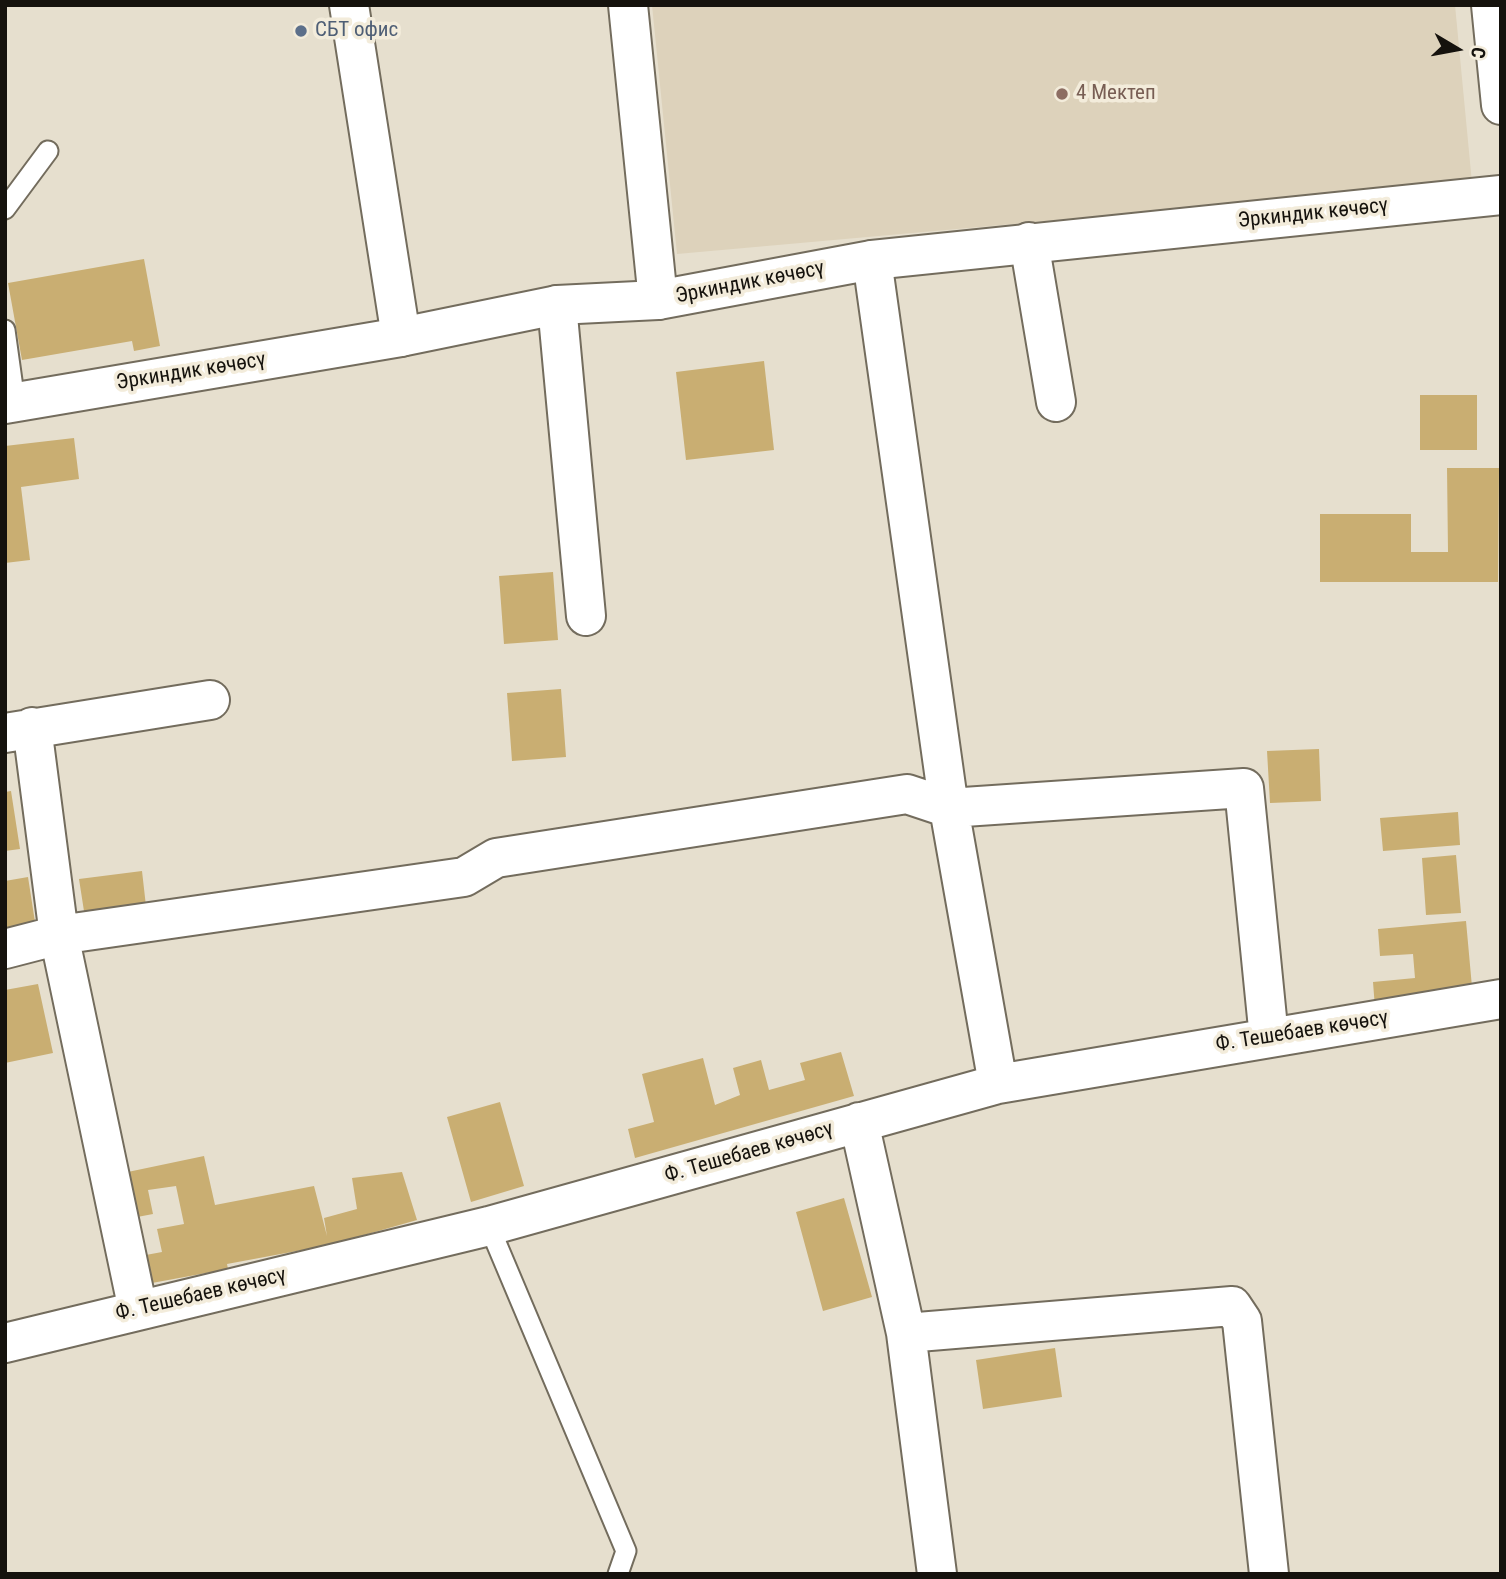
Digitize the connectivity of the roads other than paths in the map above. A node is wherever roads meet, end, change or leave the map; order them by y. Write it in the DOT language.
graph roads {
  1 [pos="349,5"];
  2 [pos="628,5"];
  3 [pos="1491,5"];
  4 [pos="1501,105"];
  5 [pos="48,151"];
  6 [pos="1501,195"];
  7 [pos="5,209"];
  8 [pos="1029,242"];
  9 [pos="872,260"];
  10 [pos="658,300"];
  11 [pos="557,305"];
  12 [pos="5,330"];
  13 [pos="401,338"];
  14 [pos="1056,402"];
  15 [pos="10,403"];
  16 [pos="586,616"];
  17 [pos="211,700"];
  18 [pos="18,730"];
  19 [pos="949,808"];
  20 [pos="59,935"];
  21 [pos="5,949"];
  22 [pos="1501,999"];
  23 [pos="1269,1038"];
  24 [pos="998,1084"];
  25 [pos="859,1122"];
  26 [pos="489,1226"];
  27 [pos="138,1310"];
  28 [pos="906,1333"];
  29 [pos="5,1343"];
  30 [pos="618,1574"];
  31 [pos="937,1574"];
  32 [pos="1269,1574"];
  1 -- 13 [label="street"];
  2 -- 10 [label="street"];
  3 -- 4 [label="street"];
  5 -- 7 [label="lane"];
  6 -- 8 [label="street, Эркиндик көчөсү"];
  8 -- 9 [label="street, Эркиндик көчөсү"];
  8 -- 14 [label="street"];
  9 -- 10 [label="street, Эркиндик көчөсү"];
  9 -- 19 [label="street"];
  10 -- 11 [label="street, Эркиндик көчөсү"];
  11 -- 13 [label="street, Эркиндик көчөсү"];
  11 -- 16 [label="street"];
  12 -- 15 [label="lane"];
  13 -- 15 [label="street, Эркиндик көчөсү"];
  17 -- 18 [label="street"];
  18 -- 20 [label="street"];
  19 -- 20 [label="street"];
  19 -- 23 [label="street"];
  19 -- 24 [label="street"];
  20 -- 21 [label="street"];
  20 -- 27 [label="street"];
  22 -- 23 [label="street, Ф. Тешебаев көчөсү"];
  23 -- 24 [label="street, Ф. Тешебаев көчөсү"];
  24 -- 25 [label="street, Ф. Тешебаев көчөсү"];
  25 -- 26 [label="street, Ф. Тешебаев көчөсү"];
  25 -- 28 [label="street"];
  26 -- 27 [label="street, Ф. Тешебаев көчөсү"];
  26 -- 30 [label="lane"];
  27 -- 29 [label="street, Ф. Тешебаев көчөсү"];
  28 -- 31 [label="street"];
  28 -- 32 [label="street"];
}
